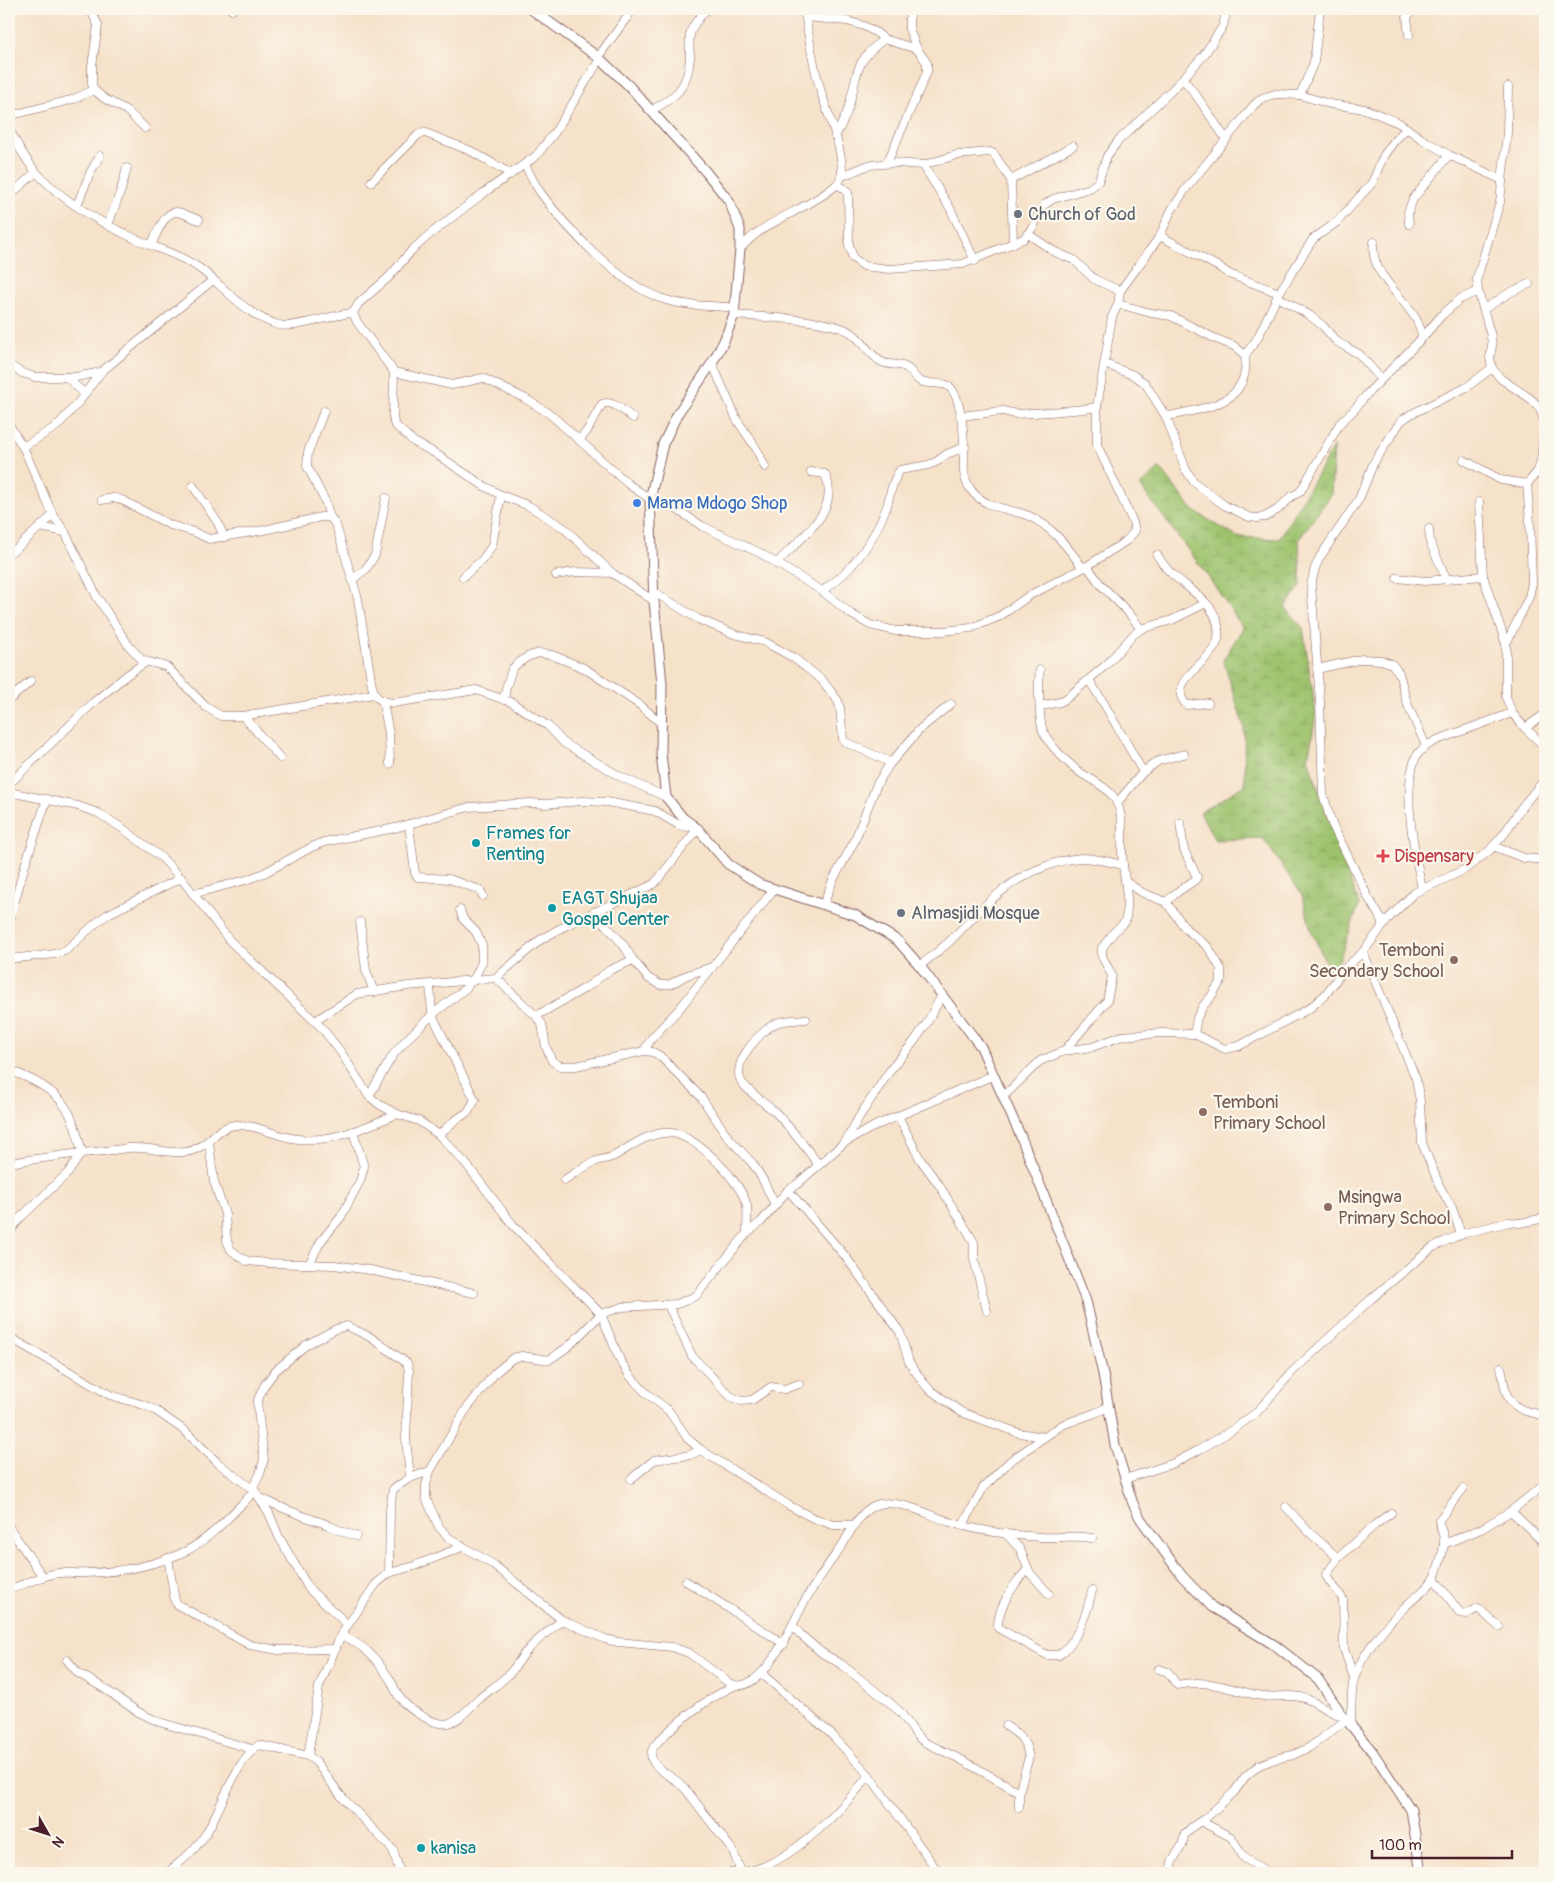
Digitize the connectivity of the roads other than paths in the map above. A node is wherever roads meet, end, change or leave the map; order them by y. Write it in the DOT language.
graph roads {
  1 [pos="90,9"];
  2 [pos="531,9"];
  3 [pos="633,9"];
  4 [pos="707,9"];
  5 [pos="912,9"];
  6 [pos="1227,9"];
  7 [pos="1320,9"];
  8 [pos="1413,9"];
  9 [pos="543,13"];
  10 [pos="805,13"];
  11 [pos="1409,34"];
  12 [pos="884,39"];
  13 [pos="917,49"];
  14 [pos="599,58"];
  15 [pos="1183,79"];
  16 [pos="1508,87"];
  17 [pos="94,90"];
  18 [pos="1300,95"];
  19 [pos="650,110"];
  20 [pos="9,116"];
  21 [pos="9,128"];
  22 [pos="145,128"];
  23 [pos="1407,128"];
  24 [pos="835,137"];
  25 [pos="1226,139"];
  26 [pos="1073,146"];
  27 [pos="1449,155"];
  28 [pos="100,156"];
  29 [pos="887,164"];
  30 [pos="525,165"];
  31 [pos="923,165"];
  32 [pos="127,168"];
  33 [pos="36,172"];
  34 [pos="511,174"];
  35 [pos="842,176"];
  36 [pos="1011,180"];
  37 [pos="1502,180"];
  38 [pos="371,182"];
  39 [pos="837,184"];
  40 [pos="9,196"];
  41 [pos="77,205"];
  42 [pos="200,220"];
  43 [pos="1409,224"];
  44 [pos="108,225"];
  45 [pos="1028,234"];
  46 [pos="1160,236"];
  47 [pos="1374,242"];
  48 [pos="1013,243"];
  49 [pos="151,246"];
  50 [pos="740,249"];
  51 [pos="975,261"];
  52 [pos="213,280"];
  53 [pos="1529,284"];
  54 [pos="1120,291"];
  55 [pos="1478,291"];
  56 [pos="1278,295"];
  57 [pos="1118,304"];
  58 [pos="1484,309"];
  59 [pos="734,311"];
  60 [pos="353,312"];
  61 [pos="1424,337"];
  62 [pos="1245,355"];
  63 [pos="712,363"];
  64 [pos="1105,364"];
  65 [pos="9,365"];
  66 [pos="1492,368"];
  67 [pos="101,372"];
  68 [pos="394,372"];
  69 [pos="66,377"];
  70 [pos="1381,380"];
  71 [pos="84,394"];
  72 [pos="1097,407"];
  73 [pos="324,411"];
  74 [pos="960,416"];
  75 [pos="1166,417"];
  76 [pos="633,418"];
  77 [pos="9,425"];
  78 [pos="579,440"];
  79 [pos="23,447"];
  80 [pos="965,447"];
  81 [pos="1464,460"];
  82 [pos="765,467"];
  83 [pos="1541,468"];
  84 [pos="812,472"];
  85 [pos="1545,481"];
  86 [pos="1527,484"];
  87 [pos="193,486"];
  88 [pos="501,495"];
  89 [pos="386,498"];
  90 [pos="650,499"];
  91 [pos="102,500"];
  92 [pos="1478,502"];
  93 [pos="53,515"];
  94 [pos="330,517"];
  95 [pos="40,527"];
  96 [pos="1429,529"];
  97 [pos="65,532"];
  98 [pos="224,537"];
  99 [pos="9,553"];
  100 [pos="1157,555"];
  101 [pos="776,564"];
  102 [pos="1085,567"];
  103 [pos="612,573"];
  104 [pos="556,575"];
  105 [pos="463,576"];
  106 [pos="1483,576"];
  107 [pos="1397,578"];
  108 [pos="353,580"];
  109 [pos="1447,580"];
  110 [pos="822,591"];
  111 [pos="654,596"];
  112 [pos="1206,602"];
  113 [pos="1141,629"];
  114 [pos="1506,644"];
  115 [pos="146,662"];
  116 [pos="1317,668"];
  117 [pos="1040,670"];
  118 [pos="1089,680"];
  119 [pos="31,681"];
  120 [pos="374,694"];
  121 [pos="9,700"];
  122 [pos="504,700"];
  123 [pos="383,702"];
  124 [pos="1208,703"];
  125 [pos="951,704"];
  126 [pos="1041,706"];
  127 [pos="1512,713"];
  128 [pos="1545,714"];
  129 [pos="243,716"];
  130 [pos="662,724"];
  131 [pos="1525,728"];
  132 [pos="1426,746"];
  133 [pos="1545,746"];
  134 [pos="1184,754"];
  135 [pos="280,758"];
  136 [pos="890,762"];
  137 [pos="390,764"];
  138 [pos="1143,772"];
  139 [pos="1545,780"];
  140 [pos="9,784"];
  141 [pos="9,792"];
  142 [pos="666,797"];
  143 [pos="47,799"];
  144 [pos="1117,803"];
  145 [pos="1180,823"];
  146 [pos="409,824"];
  147 [pos="695,827"];
  148 [pos="1493,846"];
  149 [pos="1545,860"];
  150 [pos="1123,865"];
  151 [pos="181,878"];
  152 [pos="1126,882"];
  153 [pos="774,889"];
  154 [pos="1422,889"];
  155 [pos="193,894"];
  156 [pos="484,896"];
  157 [pos="1166,902"];
  158 [pos="823,905"];
  159 [pos="460,910"];
  160 [pos="594,912"];
  161 [pos="9,922"];
  162 [pos="360,922"];
  163 [pos="1384,924"];
  164 [pos="1362,952"];
  165 [pos="9,960"];
  166 [pos="633,960"];
  167 [pos="920,966"];
  168 [pos="712,967"];
  169 [pos="496,978"];
  170 [pos="472,981"];
  171 [pos="430,985"];
  172 [pos="374,992"];
  173 [pos="942,995"];
  174 [pos="432,1014"];
  175 [pos="536,1016"];
  176 [pos="806,1019"];
  177 [pos="315,1021"];
  178 [pos="1194,1034"];
  179 [pos="644,1051"];
  180 [pos="1064,1051"];
  181 [pos="9,1070"];
  182 [pos="994,1075"];
  183 [pos="369,1096"];
  184 [pos="1004,1096"];
  185 [pos="396,1114"];
  186 [pos="898,1116"];
  187 [pos="353,1131"];
  188 [pos="439,1135"];
  189 [pos="209,1142"];
  190 [pos="845,1142"];
  191 [pos="82,1152"];
  192 [pos="9,1164"];
  193 [pos="819,1165"];
  194 [pos="564,1180"];
  195 [pos="788,1190"];
  196 [pos="775,1205"];
  197 [pos="1545,1218"];
  198 [pos="9,1233"];
  199 [pos="747,1234"];
  200 [pos="1461,1234"];
  201 [pos="309,1264"];
  202 [pos="474,1293"];
  203 [pos="668,1304"];
  204 [pos="987,1312"];
  205 [pos="601,1314"];
  206 [pos="9,1337"];
  207 [pos="1501,1367"];
  208 [pos="799,1384"];
  209 [pos="1108,1407"];
  210 [pos="1545,1418"];
  211 [pos="1044,1437"];
  212 [pos="701,1450"];
  213 [pos="430,1471"];
  214 [pos="410,1478"];
  215 [pos="631,1479"];
  216 [pos="1125,1479"];
  217 [pos="1545,1484"];
  218 [pos="1462,1489"];
  219 [pos="253,1490"];
  220 [pos="261,1498"];
  221 [pos="1286,1507"];
  222 [pos="1511,1511"];
  223 [pos="1391,1513"];
  224 [pos="855,1525"];
  225 [pos="962,1525"];
  226 [pos="9,1527"];
  227 [pos="1005,1533"];
  228 [pos="356,1536"];
  229 [pos="1092,1538"];
  230 [pos="1444,1544"];
  231 [pos="1545,1544"];
  232 [pos="462,1547"];
  233 [pos="168,1558"];
  234 [pos="1338,1558"];
  235 [pos="1028,1569"];
  236 [pos="389,1573"];
  237 [pos="43,1577"];
  238 [pos="1434,1578"];
  239 [pos="686,1581"];
  240 [pos="9,1590"];
  241 [pos="1092,1592"];
  242 [pos="1049,1594"];
  243 [pos="562,1620"];
  244 [pos="347,1624"];
  245 [pos="793,1626"];
  246 [pos="1499,1628"];
  247 [pos="341,1635"];
  248 [pos="784,1644"];
  249 [pos="336,1649"];
  250 [pos="67,1660"];
  251 [pos="1159,1669"];
  252 [pos="761,1673"];
  253 [pos="1354,1678"];
  254 [pos="734,1686"];
  255 [pos="1347,1721"];
  256 [pos="1006,1726"];
  257 [pos="252,1749"];
  258 [pos="308,1756"];
  259 [pos="869,1775"];
  260 [pos="1019,1792"];
  261 [pos="1019,1808"];
  262 [pos="1202,1822"];
  263 [pos="743,1872"];
  264 [pos="166,1873"];
  265 [pos="400,1873"];
  266 [pos="730,1873"];
  267 [pos="939,1873"];
  268 [pos="1170,1873"];
  269 [pos="1269,1873"];
  270 [pos="1421,1873"];
  1 -- 17 [label="street"];
  2 -- 9 [label="street"];
  3 -- 14 [label="street"];
  4 -- 19 [label="street"];
  5 -- 13 [label="street"];
  6 -- 15 [label="street"];
  7 -- 18 [label="street"];
  8 -- 11 [label="street"];
  9 -- 14 [label="street"];
  10 -- 12 [label="street"];
  10 -- 24 [label="street"];
  12 -- 13 [label="street"];
  12 -- 24 [label="street"];
  13 -- 29 [label="street"];
  14 -- 19 [label="street"];
  14 -- 30 [label="street"];
  15 -- 25 [label="street"];
  15 -- 45 [label="street"];
  16 -- 37 [label="street"];
  17 -- 20 [label="street"];
  17 -- 22 [label="street"];
  18 -- 23 [label="street"];
  18 -- 25 [label="street"];
  19 -- 50 [label="street"];
  21 -- 33 [label="street"];
  23 -- 27 [label="street"];
  23 -- 56 [label="street"];
  24 -- 35 [label="street"];
  25 -- 46 [label="street"];
  26 -- 36 [label="street"];
  27 -- 37 [label="street"];
  27 -- 43 [label="street"];
  28 -- 41 [label="street"];
  29 -- 31 [label="street"];
  29 -- 35 [label="street"];
  30 -- 34 [label="street"];
  30 -- 59 [label="street"];
  31 -- 36 [label="street"];
  31 -- 51 [label="street"];
  32 -- 44 [label="street"];
  33 -- 40 [label="street"];
  33 -- 41 [label="street"];
  34 -- 38 [label="street"];
  34 -- 60 [label="street"];
  35 -- 39 [label="street"];
  36 -- 48 [label="street"];
  37 -- 55 [label="street"];
  39 -- 50 [label="street"];
  39 -- 51 [label="street"];
  41 -- 44 [label="street"];
  42 -- 49 [label="street"];
  44 -- 49 [label="street"];
  45 -- 48 [label="street"];
  45 -- 54 [label="street"];
  46 -- 54 [label="street"];
  46 -- 56 [label="street"];
  47 -- 61 [label="street"];
  48 -- 51 [label="street"];
  49 -- 52 [label="street"];
  50 -- 59 [label="street"];
  52 -- 60 [label="street"];
  52 -- 67 [label="street"];
  53 -- 58 [label="street"];
  54 -- 57 [label="street"];
  55 -- 58 [label="street"];
  55 -- 61 [label="street"];
  56 -- 62 [label="street"];
  56 -- 70 [label="street"];
  57 -- 62 [label="street"];
  57 -- 64 [label="street"];
  58 -- 66 [label="street"];
  59 -- 63 [label="street"];
  59 -- 74 [label="street"];
  60 -- 68 [label="street"];
  61 -- 70 [label="street"];
  62 -- 75 [label="street"];
  63 -- 82 [label="street"];
  63 -- 90 [label="street"];
  64 -- 72 [label="street"];
  64 -- 75 [label="street"];
  65 -- 69 [label="street"];
  66 -- 83 [label="street"];
  66 -- 116 [label="street"];
  67 -- 69 [label="street"];
  67 -- 71 [label="street"];
  68 -- 78 [label="street"];
  68 -- 88 [label="street"];
  69 -- 71 [label="street"];
  70 -- 75 [label="street"];
  71 -- 79 [label="street"];
  72 -- 74 [label="street"];
  72 -- 102 [label="street"];
  73 -- 94 [label="street"];
  74 -- 80 [label="street"];
  76 -- 78 [label="street"];
  77 -- 79 [label="street"];
  78 -- 90 [label="street"];
  79 -- 93 [label="street"];
  80 -- 102 [label="street"];
  80 -- 110 [label="street"];
  81 -- 86 [label="street"];
  83 -- 85 [label="street"];
  83 -- 86 [label="street"];
  84 -- 101 [label="street"];
  86 -- 114 [label="street"];
  87 -- 98 [label="street"];
  88 -- 103 [label="street"];
  88 -- 105 [label="street"];
  89 -- 108 [label="street"];
  90 -- 101 [label="street"];
  90 -- 111 [label="street"];
  91 -- 98 [label="street"];
  92 -- 106 [label="street"];
  93 -- 95 [label="street"];
  93 -- 97 [label="street"];
  94 -- 98 [label="street"];
  94 -- 108 [label="street"];
  95 -- 97 [label="street"];
  95 -- 99 [label="street"];
  96 -- 109 [label="street"];
  97 -- 115 [label="street"];
  100 -- 112 [label="street"];
  101 -- 110 [label="street"];
  102 -- 110 [label="street"];
  102 -- 113 [label="street"];
  103 -- 104 [label="street"];
  103 -- 111 [label="street"];
  106 -- 109 [label="street"];
  106 -- 114 [label="street"];
  107 -- 109 [label="street"];
  108 -- 120 [label="street"];
  111 -- 130 [label="street"];
  111 -- 136 [label="street"];
  112 -- 113 [label="street"];
  112 -- 124 [label="street"];
  113 -- 118 [label="street"];
  114 -- 127 [label="street"];
  115 -- 129 [label="street"];
  115 -- 140 [label="street"];
  116 -- 132 [label="street"];
  116 -- 163 [label="street"];
  117 -- 126 [label="street"];
  118 -- 126 [label="street"];
  118 -- 138 [label="street"];
  119 -- 121 [label="street"];
  120 -- 123 [label="street"];
  120 -- 129 [label="street"];
  122 -- 123 [label="street"];
  122 -- 130 [label="street"];
  122 -- 142 [label="street"];
  123 -- 137 [label="street"];
  125 -- 136 [label="street"];
  126 -- 144 [label="street"];
  127 -- 131 [label="street"];
  127 -- 132 [label="street"];
  128 -- 131 [label="street"];
  129 -- 135 [label="street"];
  130 -- 142 [label="street"];
  131 -- 133 [label="street"];
  132 -- 154 [label="street"];
  134 -- 138 [label="street"];
  136 -- 158 [label="street"];
  138 -- 144 [label="street"];
  139 -- 148 [label="street"];
  141 -- 143 [label="street"];
  142 -- 147 [label="street"];
  143 -- 151 [label="street"];
  143 -- 161 [label="street"];
  144 -- 150 [label="street"];
  145 -- 157 [label="street"];
  146 -- 147 [label="street"];
  146 -- 155 [label="street"];
  146 -- 156 [label="street"];
  147 -- 153 [label="street"];
  147 -- 160 [label="street"];
  148 -- 149 [label="street"];
  148 -- 154 [label="street"];
  150 -- 152 [label="street"];
  150 -- 167 [label="street"];
  151 -- 155 [label="street"];
  151 -- 165 [label="street"];
  152 -- 157 [label="street"];
  152 -- 180 [label="street"];
  153 -- 158 [label="street"];
  153 -- 168 [label="street"];
  154 -- 163 [label="street"];
  155 -- 177 [label="street"];
  157 -- 178 [label="street"];
  158 -- 167 [label="street"];
  159 -- 170 [label="street"];
  160 -- 166 [label="street"];
  160 -- 169 [label="street"];
  162 -- 172 [label="street"];
  163 -- 164 [label="street"];
  164 -- 178 [label="street"];
  164 -- 200 [label="street"];
  166 -- 168 [label="street"];
  166 -- 175 [label="street"];
  167 -- 173 [label="street"];
  168 -- 179 [label="street"];
  169 -- 170 [label="street"];
  169 -- 175 [label="street"];
  170 -- 171 [label="street"];
  170 -- 174 [label="street"];
  171 -- 172 [label="street"];
  171 -- 174 [label="street"];
  172 -- 177 [label="street"];
  173 -- 182 [label="street"];
  173 -- 190 [label="street"];
  174 -- 183 [label="street"];
  174 -- 188 [label="street"];
  175 -- 179 [label="street"];
  176 -- 193 [label="street"];
  177 -- 183 [label="street"];
  178 -- 180 [label="street"];
  179 -- 196 [label="street"];
  180 -- 184 [label="street"];
  181 -- 191 [label="street"];
  182 -- 184 [label="street"];
  182 -- 186 [label="street"];
  183 -- 185 [label="street"];
  184 -- 209 [label="street"];
  185 -- 187 [label="street"];
  185 -- 188 [label="street"];
  186 -- 190 [label="street"];
  186 -- 204 [label="street"];
  187 -- 189 [label="street"];
  187 -- 201 [label="street"];
  188 -- 205 [label="street"];
  189 -- 191 [label="street"];
  189 -- 201 [label="street"];
  190 -- 193 [label="street"];
  191 -- 192 [label="street"];
  191 -- 198 [label="street"];
  193 -- 195 [label="street"];
  194 -- 199 [label="street"];
  195 -- 196 [label="street"];
  195 -- 211 [label="street"];
  196 -- 199 [label="street"];
  197 -- 200 [label="street"];
  199 -- 203 [label="street"];
  200 -- 216 [label="street"];
  201 -- 202 [label="street"];
  203 -- 205 [label="street"];
  203 -- 208 [label="street"];
  205 -- 212 [label="street"];
  205 -- 213 [label="street"];
  206 -- 219 [label="street"];
  207 -- 210 [label="street"];
  209 -- 211 [label="street"];
  209 -- 216 [label="street"];
  211 -- 225 [label="street"];
  212 -- 215 [label="street"];
  212 -- 224 [label="street"];
  213 -- 214 [label="street"];
  213 -- 232 [label="street"];
  214 -- 219 [label="street"];
  214 -- 236 [label="street"];
  216 -- 255 [label="street"];
  217 -- 222 [label="street"];
  218 -- 230 [label="street"];
  219 -- 220 [label="street"];
  219 -- 233 [label="street"];
  220 -- 228 [label="street"];
  220 -- 244 [label="street"];
  221 -- 234 [label="street"];
  222 -- 230 [label="street"];
  222 -- 231 [label="street"];
  223 -- 234 [label="street"];
  224 -- 225 [label="street"];
  224 -- 245 [label="street"];
  225 -- 227 [label="street"];
  226 -- 237 [label="street"];
  227 -- 229 [label="street"];
  227 -- 235 [label="street"];
  230 -- 238 [label="street"];
  232 -- 236 [label="street"];
  232 -- 243 [label="street"];
  233 -- 237 [label="street"];
  233 -- 249 [label="street"];
  234 -- 253 [label="street"];
  235 -- 241 [label="street"];
  235 -- 242 [label="street"];
  236 -- 244 [label="street"];
  237 -- 240 [label="street"];
  238 -- 246 [label="street"];
  238 -- 253 [label="street"];
  239 -- 248 [label="street"];
  243 -- 247 [label="street"];
  243 -- 254 [label="street"];
  244 -- 247 [label="street"];
  245 -- 248 [label="street"];
  245 -- 260 [label="street"];
  247 -- 249 [label="street"];
  248 -- 252 [label="street"];
  249 -- 258 [label="street"];
  250 -- 257 [label="street"];
  251 -- 255 [label="street"];
  252 -- 254 [label="street"];
  252 -- 259 [label="street"];
  253 -- 255 [label="street"];
  254 -- 263 [label="street"];
  255 -- 262 [label="street"];
  255 -- 270 [label="street"];
  256 -- 260 [label="street"];
  257 -- 258 [label="street"];
  257 -- 264 [label="street"];
  258 -- 265 [label="street"];
  259 -- 263 [label="street"];
  259 -- 267 [label="street"];
  260 -- 261 [label="street"];
  262 -- 268 [label="street"];
  262 -- 269 [label="street"];
  263 -- 266 [label="street"];
}
